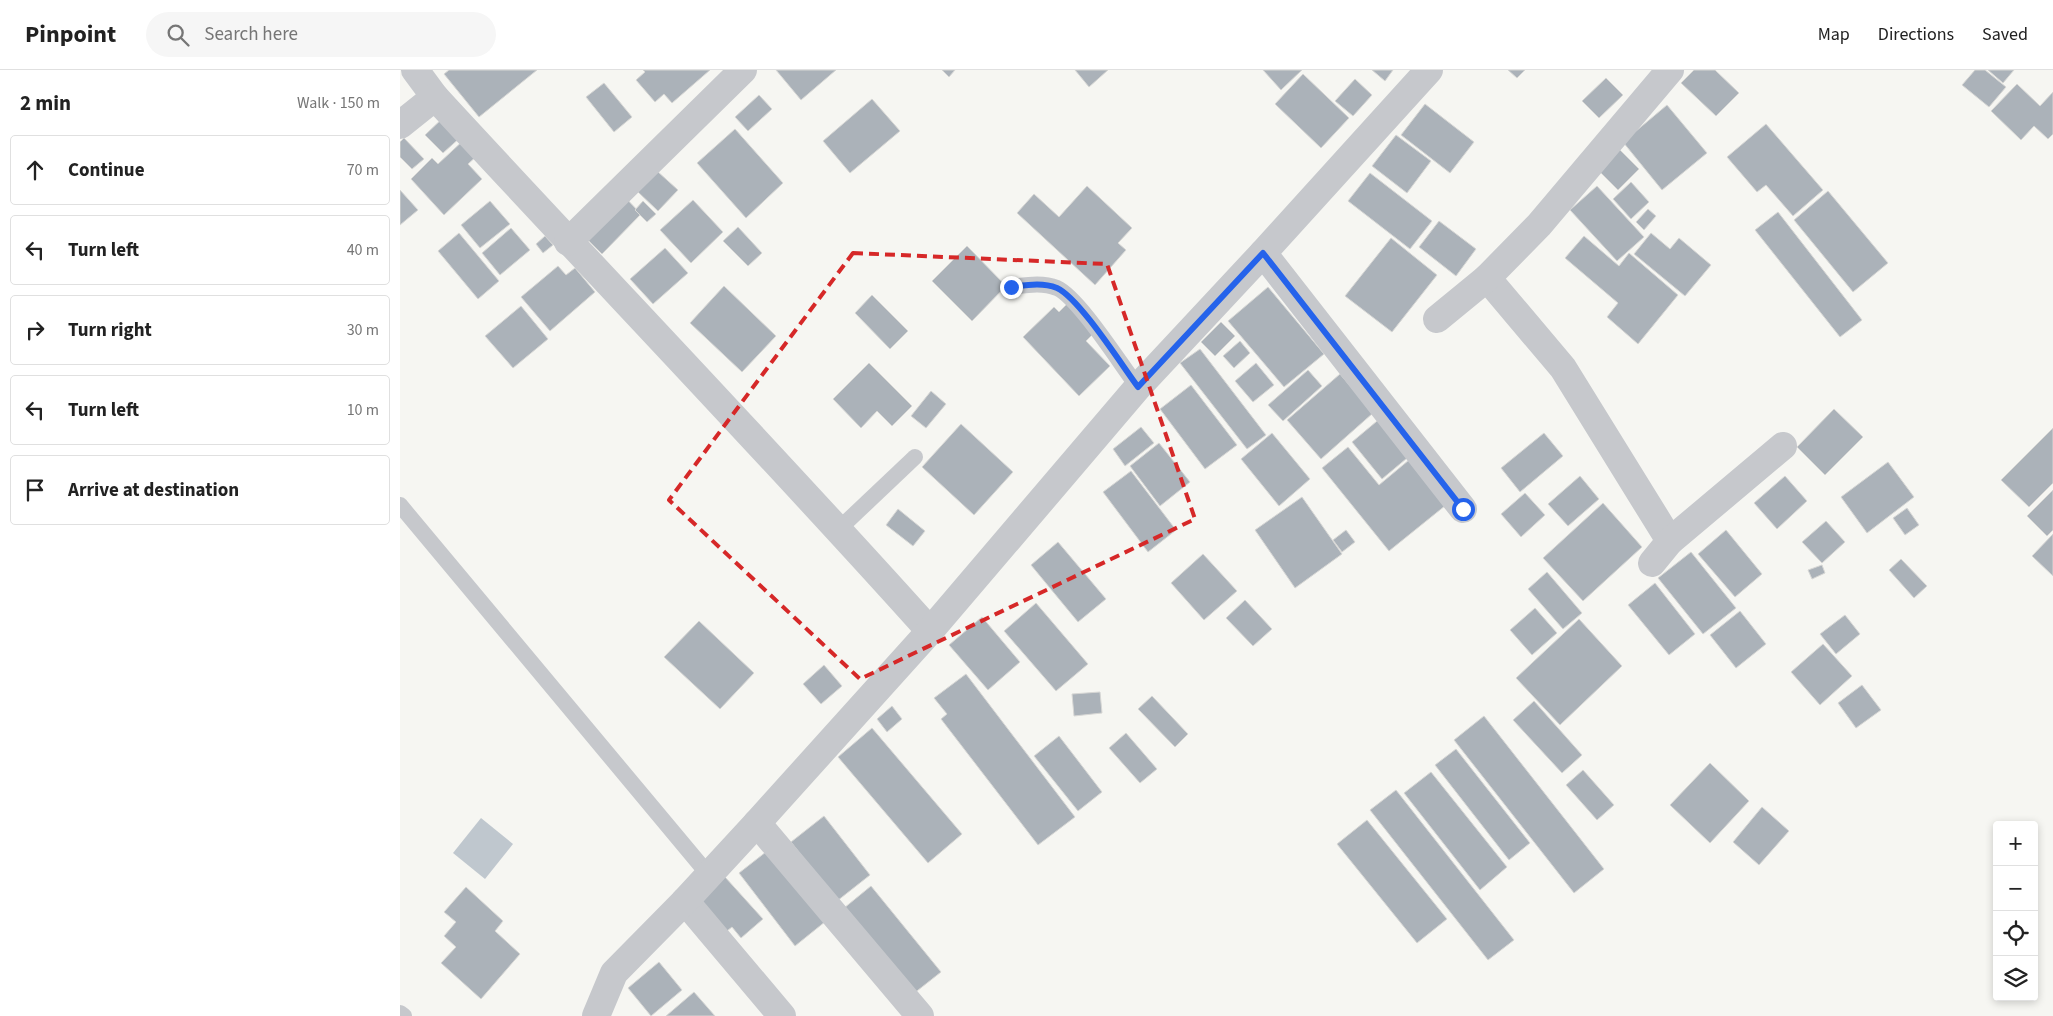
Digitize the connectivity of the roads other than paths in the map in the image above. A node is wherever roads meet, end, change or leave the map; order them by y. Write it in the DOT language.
graph roads {
  1 [pos="415,70"];
  2 [pos="743,70"];
  3 [pos="1429,70"];
  4 [pos="1670,70"];
  5 [pos="434,97"];
  6 [pos="400,125"];
  7 [pos="568,242"];
  8 [pos="1263,253"];
  9 [pos="1487,278"];
  10 [pos="1011,287"];
  11 [pos="1437,319"];
  12 [pos="1138,387"];
  13 [pos="1783,446"];
  14 [pos="915,457"];
  15 [pos="400,505"];
  16 [pos="1463,509"];
  17 [pos="839,529"];
  18 [pos="1670,541"];
  19 [pos="1652,563"];
  20 [pos="930,631"];
  21 [pos="757,823"];
  22 [pos="708,874"];
  23 [pos="685,901"];
  24 [pos="400,1013"];
  25 [pos="598,1014"];
  26 [pos="404,1016"];
  27 [pos="782,1016"];
  28 [pos="920,1016"];
  1 -- 5 [label="street"];
  2 -- 7 [label="street"];
  3 -- 8 [label="street"];
  4 -- 9 [label="street"];
  5 -- 6 [label="street"];
  5 -- 7 [label="street"];
  7 -- 17 [label="street"];
  8 -- 12 [label="street"];
  8 -- 16 [label="street"];
  9 -- 11 [label="street"];
  9 -- 18 [label="street"];
  10 -- 12 [label="lane"];
  12 -- 20 [label="street"];
  13 -- 18 [label="street"];
  14 -- 17 [label="lane"];
  15 -- 22 [label="lane"];
  17 -- 20 [label="street"];
  18 -- 19 [label="street"];
  20 -- 21 [label="street"];
  21 -- 22 [label="street"];
  21 -- 28 [label="street"];
  22 -- 23 [label="street"];
  23 -- 25 [label="street"];
  23 -- 27 [label="street"];
  24 -- 26 [label="lane"];
}
